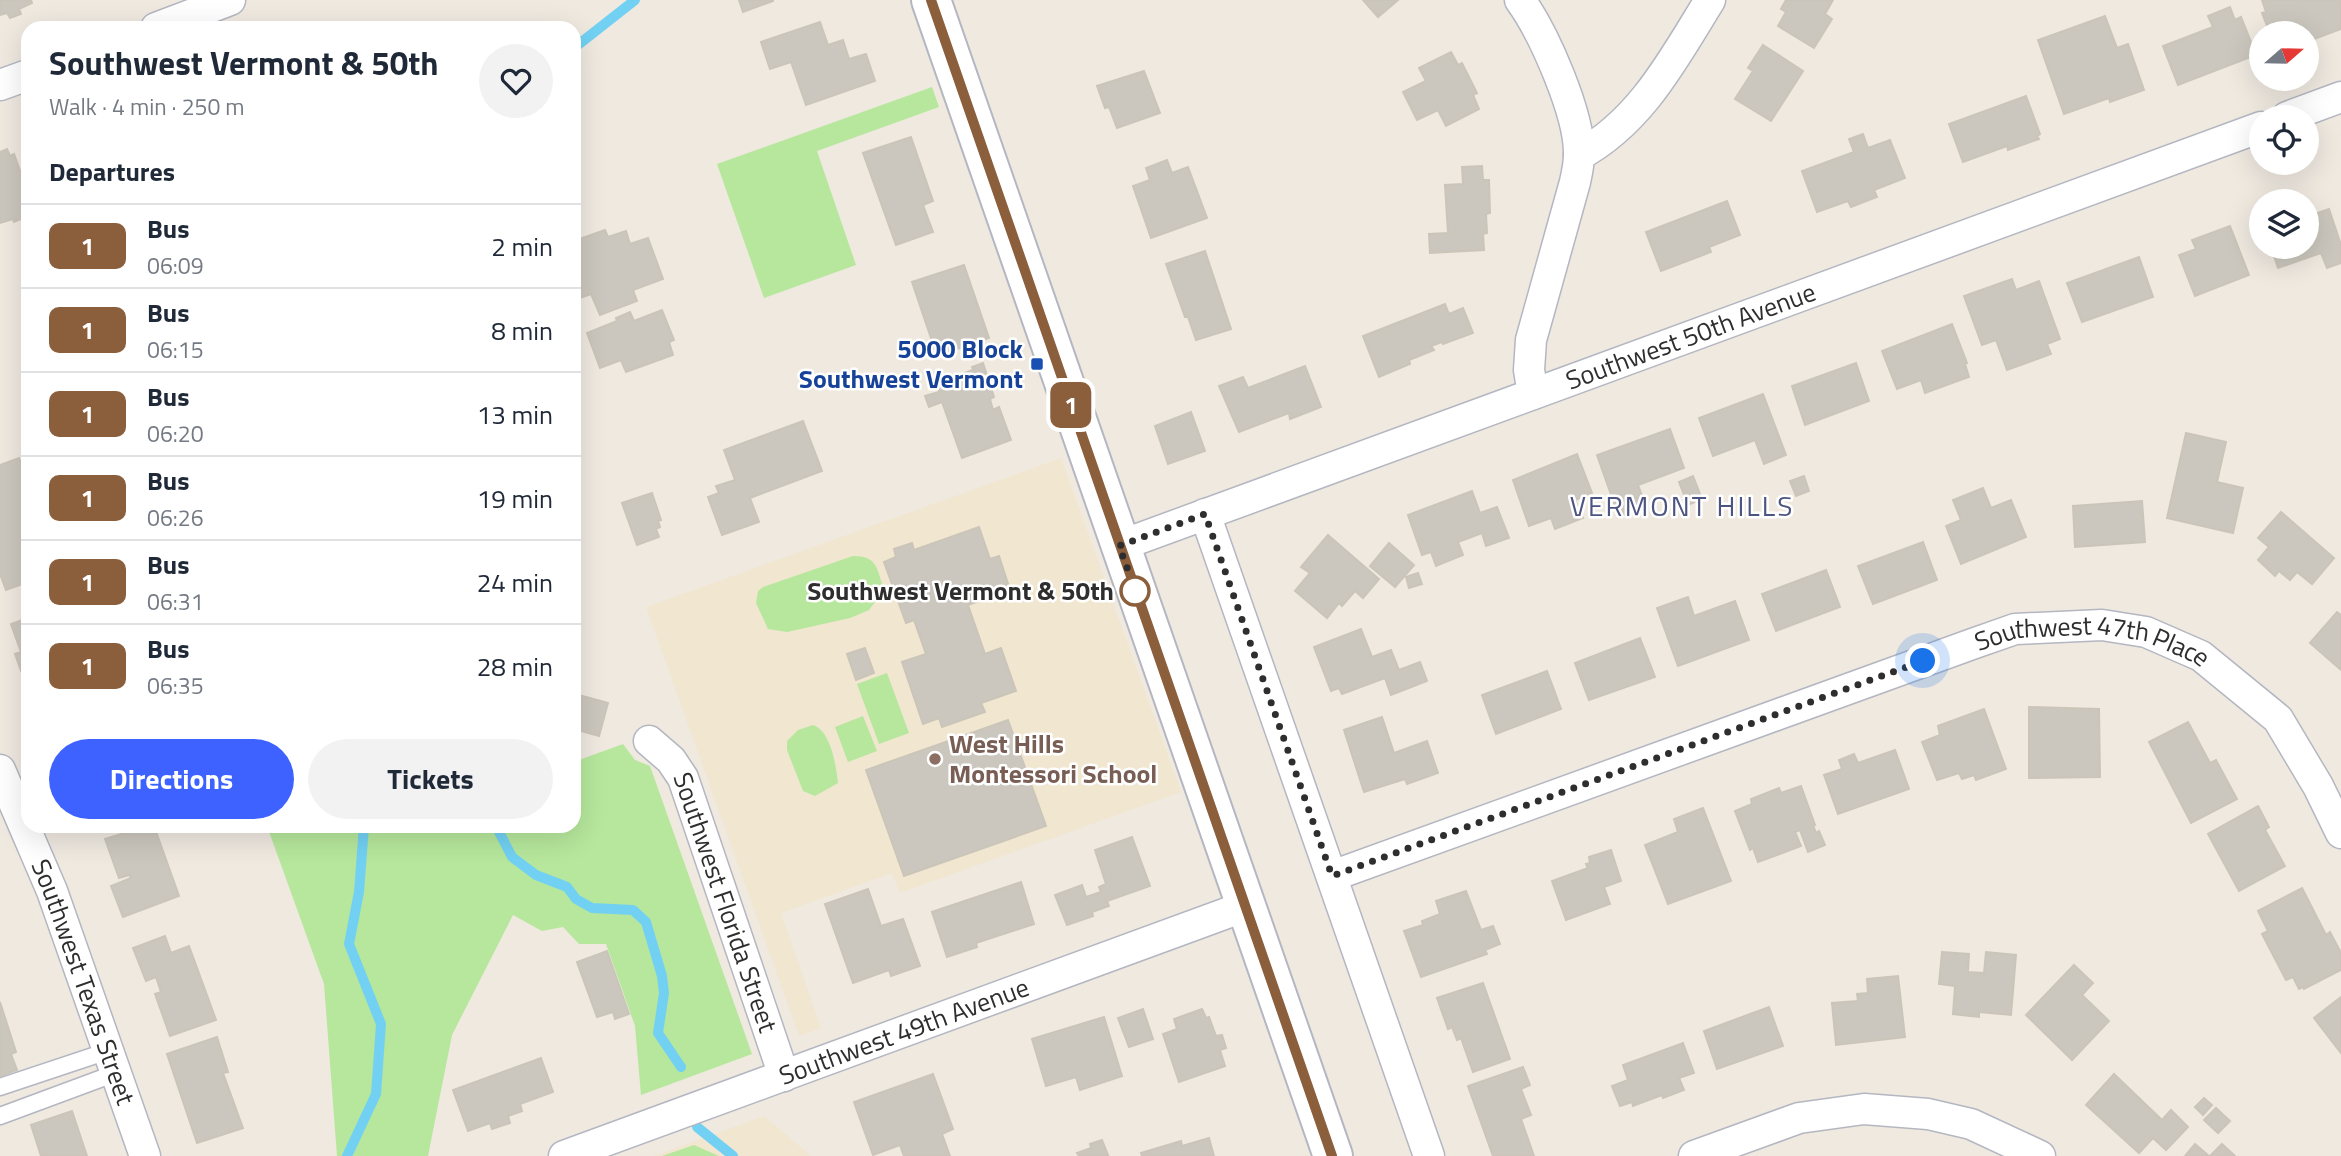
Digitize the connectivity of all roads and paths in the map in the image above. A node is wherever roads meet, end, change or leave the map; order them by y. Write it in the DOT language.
graph roads {
  1 [pos="230,0"];
  2 [pos="931,0"];
  3 [pos="1520,0"];
  4 [pos="1710,0"];
  5 [pos="174,21"];
  6 [pos="21,78"];
  7 [pos="0,85"];
  8 [pos="2341,97"];
  9 [pos="2319,105"];
  10 [pos="2249,131"];
  11 [pos="1579,155"];
  12 [pos="1534,394"];
  13 [pos="1205,514"];
  14 [pos="1119,546"];
  15 [pos="649,740"];
  16 [pos="0,770"];
  17 [pos="21,817"];
  18 [pos="2341,832"];
  19 [pos="28,833"];
  20 [pos="1332,876"];
  21 [pos="1246,906"];
  22 [pos="112,1062"];
  23 [pos="785,1076"];
  24 [pos="0,1087"];
  25 [pos="0,1115"];
  26 [pos="145,1156"];
  27 [pos="564,1156"];
  28 [pos="1332,1156"];
  29 [pos="1429,1156"];
  30 [pos="1694,1156"];
  31 [pos="2040,1156"];
  1 -- 5 [label="street"];
  2 -- 14 [label="main road"];
  3 -- 11 [label="street"];
  4 -- 11 [label="street"];
  6 -- 7 [label="street"];
  8 -- 9 [label="street"];
  10 -- 12 [label="street, Southwest 50th Avenue"];
  11 -- 12 [label="street"];
  12 -- 13 [label="street, Southwest 50th Avenue"];
  13 -- 14 [label="street, Southwest 50th Avenue"];
  13 -- 20 [label="street"];
  14 -- 21 [label="main road"];
  15 -- 23 [label="street, Southwest Florida Street"];
  16 -- 17 [label="street, Southwest Texas Street"];
  18 -- 20 [label="street, Southwest 47th Place"];
  19 -- 22 [label="street, Southwest Texas Street"];
  20 -- 29 [label="street"];
  21 -- 23 [label="street, Southwest 49th Avenue"];
  21 -- 28 [label="main road"];
  22 -- 24 [label="lane"];
  22 -- 25 [label="lane"];
  22 -- 26 [label="street, Southwest Texas Street"];
  23 -- 27 [label="street, Southwest 49th Avenue"];
  30 -- 31 [label="street"];
}
